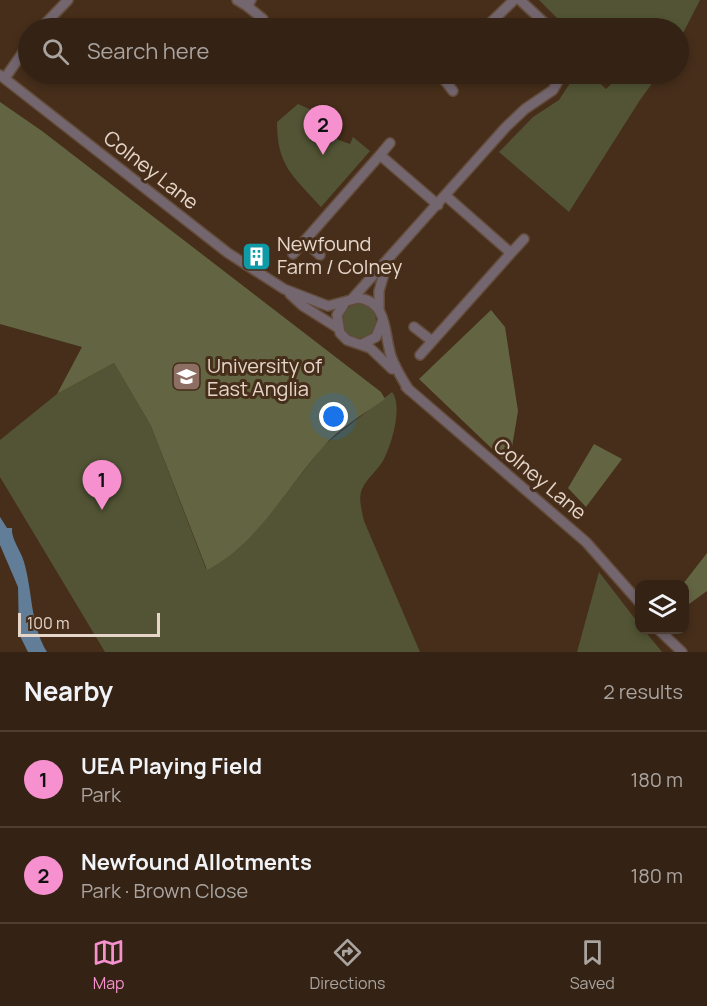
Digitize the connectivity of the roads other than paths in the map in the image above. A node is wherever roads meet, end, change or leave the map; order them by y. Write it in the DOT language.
graph roads {
  1 [pos="68,0"];
  2 [pos="237,0"];
  3 [pos="514,0"];
  4 [pos="520,0"];
  5 [pos="249,3"];
  6 [pos="51,18"];
  7 [pos="263,18"];
  8 [pos="495,18"];
  9 [pos="539,18"];
  10 [pos="18,57"];
  11 [pos="2,77"];
  12 [pos="447,84"];
  13 [pos="556,84"];
  14 [pos="453,91"];
  15 [pos="390,143"];
  16 [pos="380,155"];
  17 [pos="446,196"];
  18 [pos="438,205"];
  19 [pos="524,239"];
  20 [pos="304,242"];
  21 [pos="293,254"];
  22 [pos="511,254"];
  23 [pos="320,255"];
  24 [pos="388,262"];
  25 [pos="284,289"];
  26 [pos="348,302"];
  27 [pos="380,310"];
  28 [pos="382,320"];
  29 [pos="414,327"];
  30 [pos="338,328"];
  31 [pos="432,341"];
  32 [pos="362,344"];
  33 [pos="420,355"];
  34 [pos="409,390"];
  35 [pos="635,598"];
  36 [pos="663,634"];
  37 [pos="682,652"];
  1 -- 6 [label="street"];
  2 -- 5 [label="street"];
  3 -- 8 [label="street"];
  4 -- 9 [label="street"];
  5 -- 7 [label="street"];
  10 -- 11 [label="street"];
  11 -- 25 [label="street, Colney Lane"];
  12 -- 14 [label="street"];
  13 -- 17 [label="street"];
  15 -- 16 [label="street"];
  16 -- 18 [label="street"];
  16 -- 20 [label="street"];
  17 -- 18 [label="street"];
  17 -- 22 [label="street"];
  18 -- 24 [label="street"];
  19 -- 22 [label="street"];
  20 -- 21 [label="street"];
  20 -- 23 [label="street"];
  22 -- 31 [label="street"];
  24 -- 26 [label="street"];
  24 -- 27 [label="street"];
  25 -- 26 [label="street, Colney Lane"];
  25 -- 30 [label="street, Colney Lane"];
  26 -- 27 [label="street, Colney Lane"];
  26 -- 30 [label="street"];
  27 -- 28 [label="street, Colney Lane"];
  28 -- 32 [label="street"];
  28 -- 34 [label="street, Colney Lane"];
  29 -- 31 [label="street"];
  30 -- 32 [label="street, Colney Lane"];
  31 -- 33 [label="street"];
  32 -- 34 [label="street, Colney Lane"];
  34 -- 35 [label="street, Colney Lane"];
  36 -- 37 [label="street"];
}
